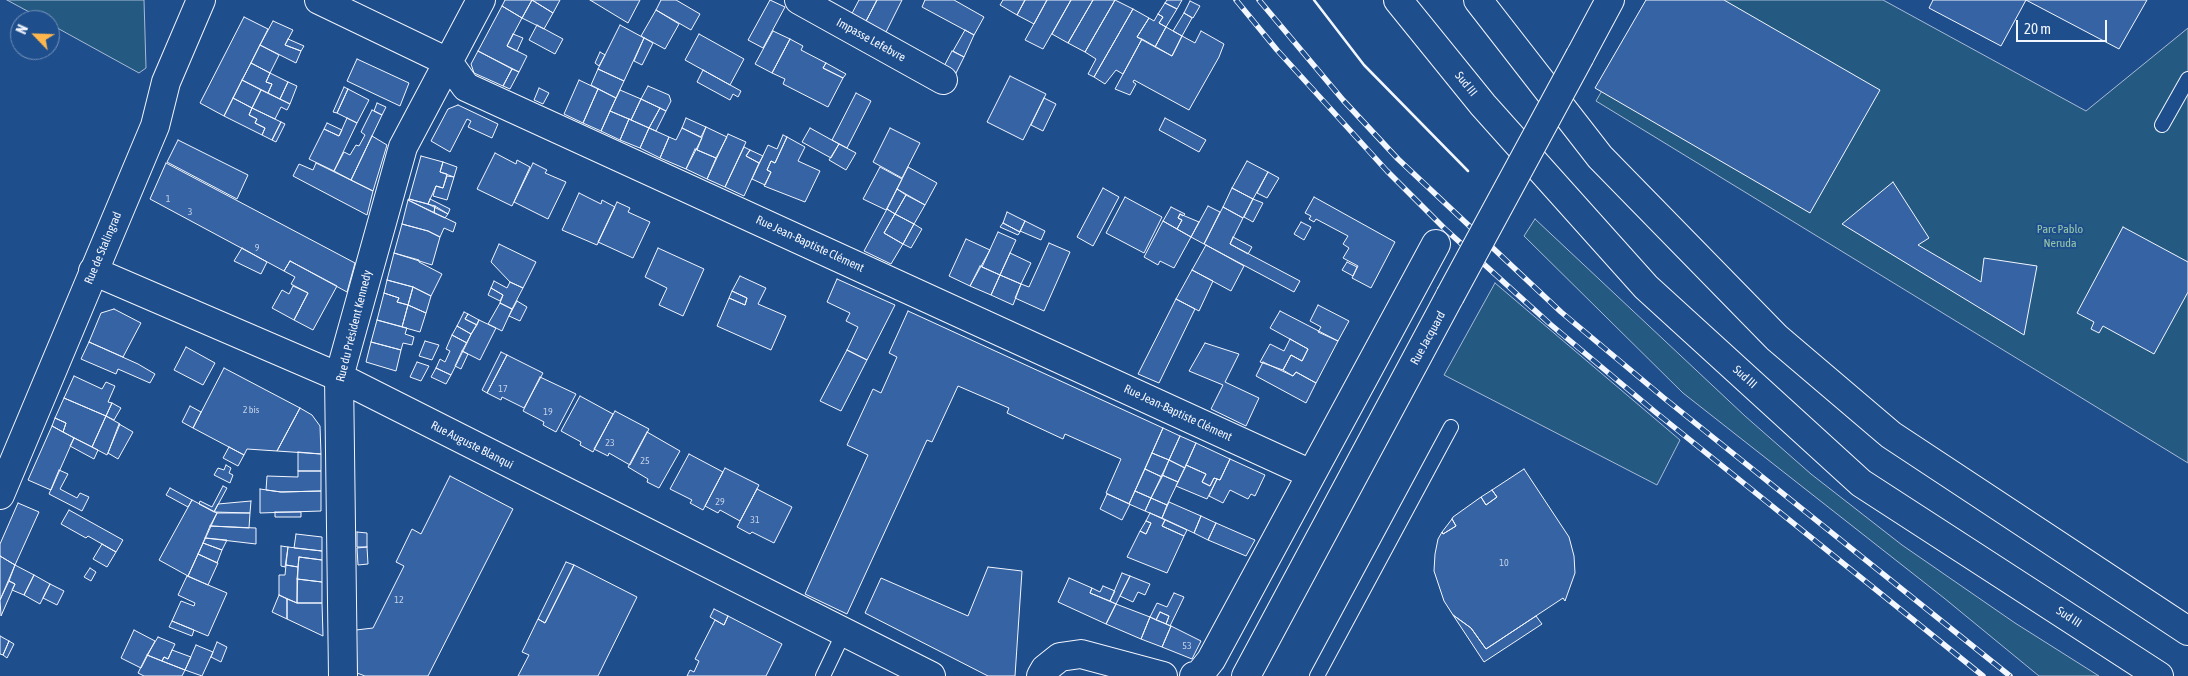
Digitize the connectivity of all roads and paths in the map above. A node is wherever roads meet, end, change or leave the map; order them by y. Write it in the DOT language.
graph roads {
  1 [pos="201,0"];
  2 [pos="319,0"];
  3 [pos="481,0"];
  4 [pos="799,0"];
  5 [pos="1398,0"];
  6 [pos="1478,0"];
  7 [pos="1610,0"];
  8 [pos="448,62"];
  9 [pos="2188,79"];
  10 [pos="943,80"];
  11 [pos="2162,125"];
  12 [pos="1436,244"];
  13 [pos="93,271"];
  14 [pos="338,377"];
  15 [pos="1451,426"];
  16 [pos="1311,474"];
  17 [pos="0,495"];
  18 [pos="2188,631"];
  19 [pos="844,632"];
  20 [pos="343,676"];
  21 [pos="823,676"];
  22 [pos="931,676"];
  23 [pos="1041,676"];
  24 [pos="1163,676"];
  25 [pos="1194,676"];
  26 [pos="1246,676"];
  27 [pos="1316,676"];
  28 [pos="2160,676"];
  1 -- 13 [label="main road, Rue de Stalingrad"];
  2 -- 8 [label="main road, Rue Jean-Baptiste Clément"];
  3 -- 8 [label="main road, Rue du Président Kennedy"];
  4 -- 10 [label="main road, Impasse Lefebvre"];
  5 -- 28 [label="main road, Sud III"];
  6 -- 18 [label="main road"];
  7 -- 26 [label="main road, Rue Jacquard, bridge"];
  8 -- 14 [label="main road, Rue du Président Kennedy"];
  8 -- 16 [label="main road, Rue Jean-Baptiste Clément"];
  9 -- 11 [label="lane"];
  12 -- 16 [label="main road"];
  13 -- 14 [label="main road, Rue Auguste Blanqui"];
  13 -- 17 [label="main road, Rue de Stalingrad"];
  14 -- 19 [label="main road, Rue Auguste Blanqui"];
  14 -- 20 [label="main road, Rue du Président Kennedy"];
  15 -- 27 [label="lane"];
  16 -- 25 [label="main road"];
  19 -- 21 [label="lane"];
  19 -- 22 [label="main road, Rue Auguste Blanqui"];
  23 -- 24 [label="main road"];
}
